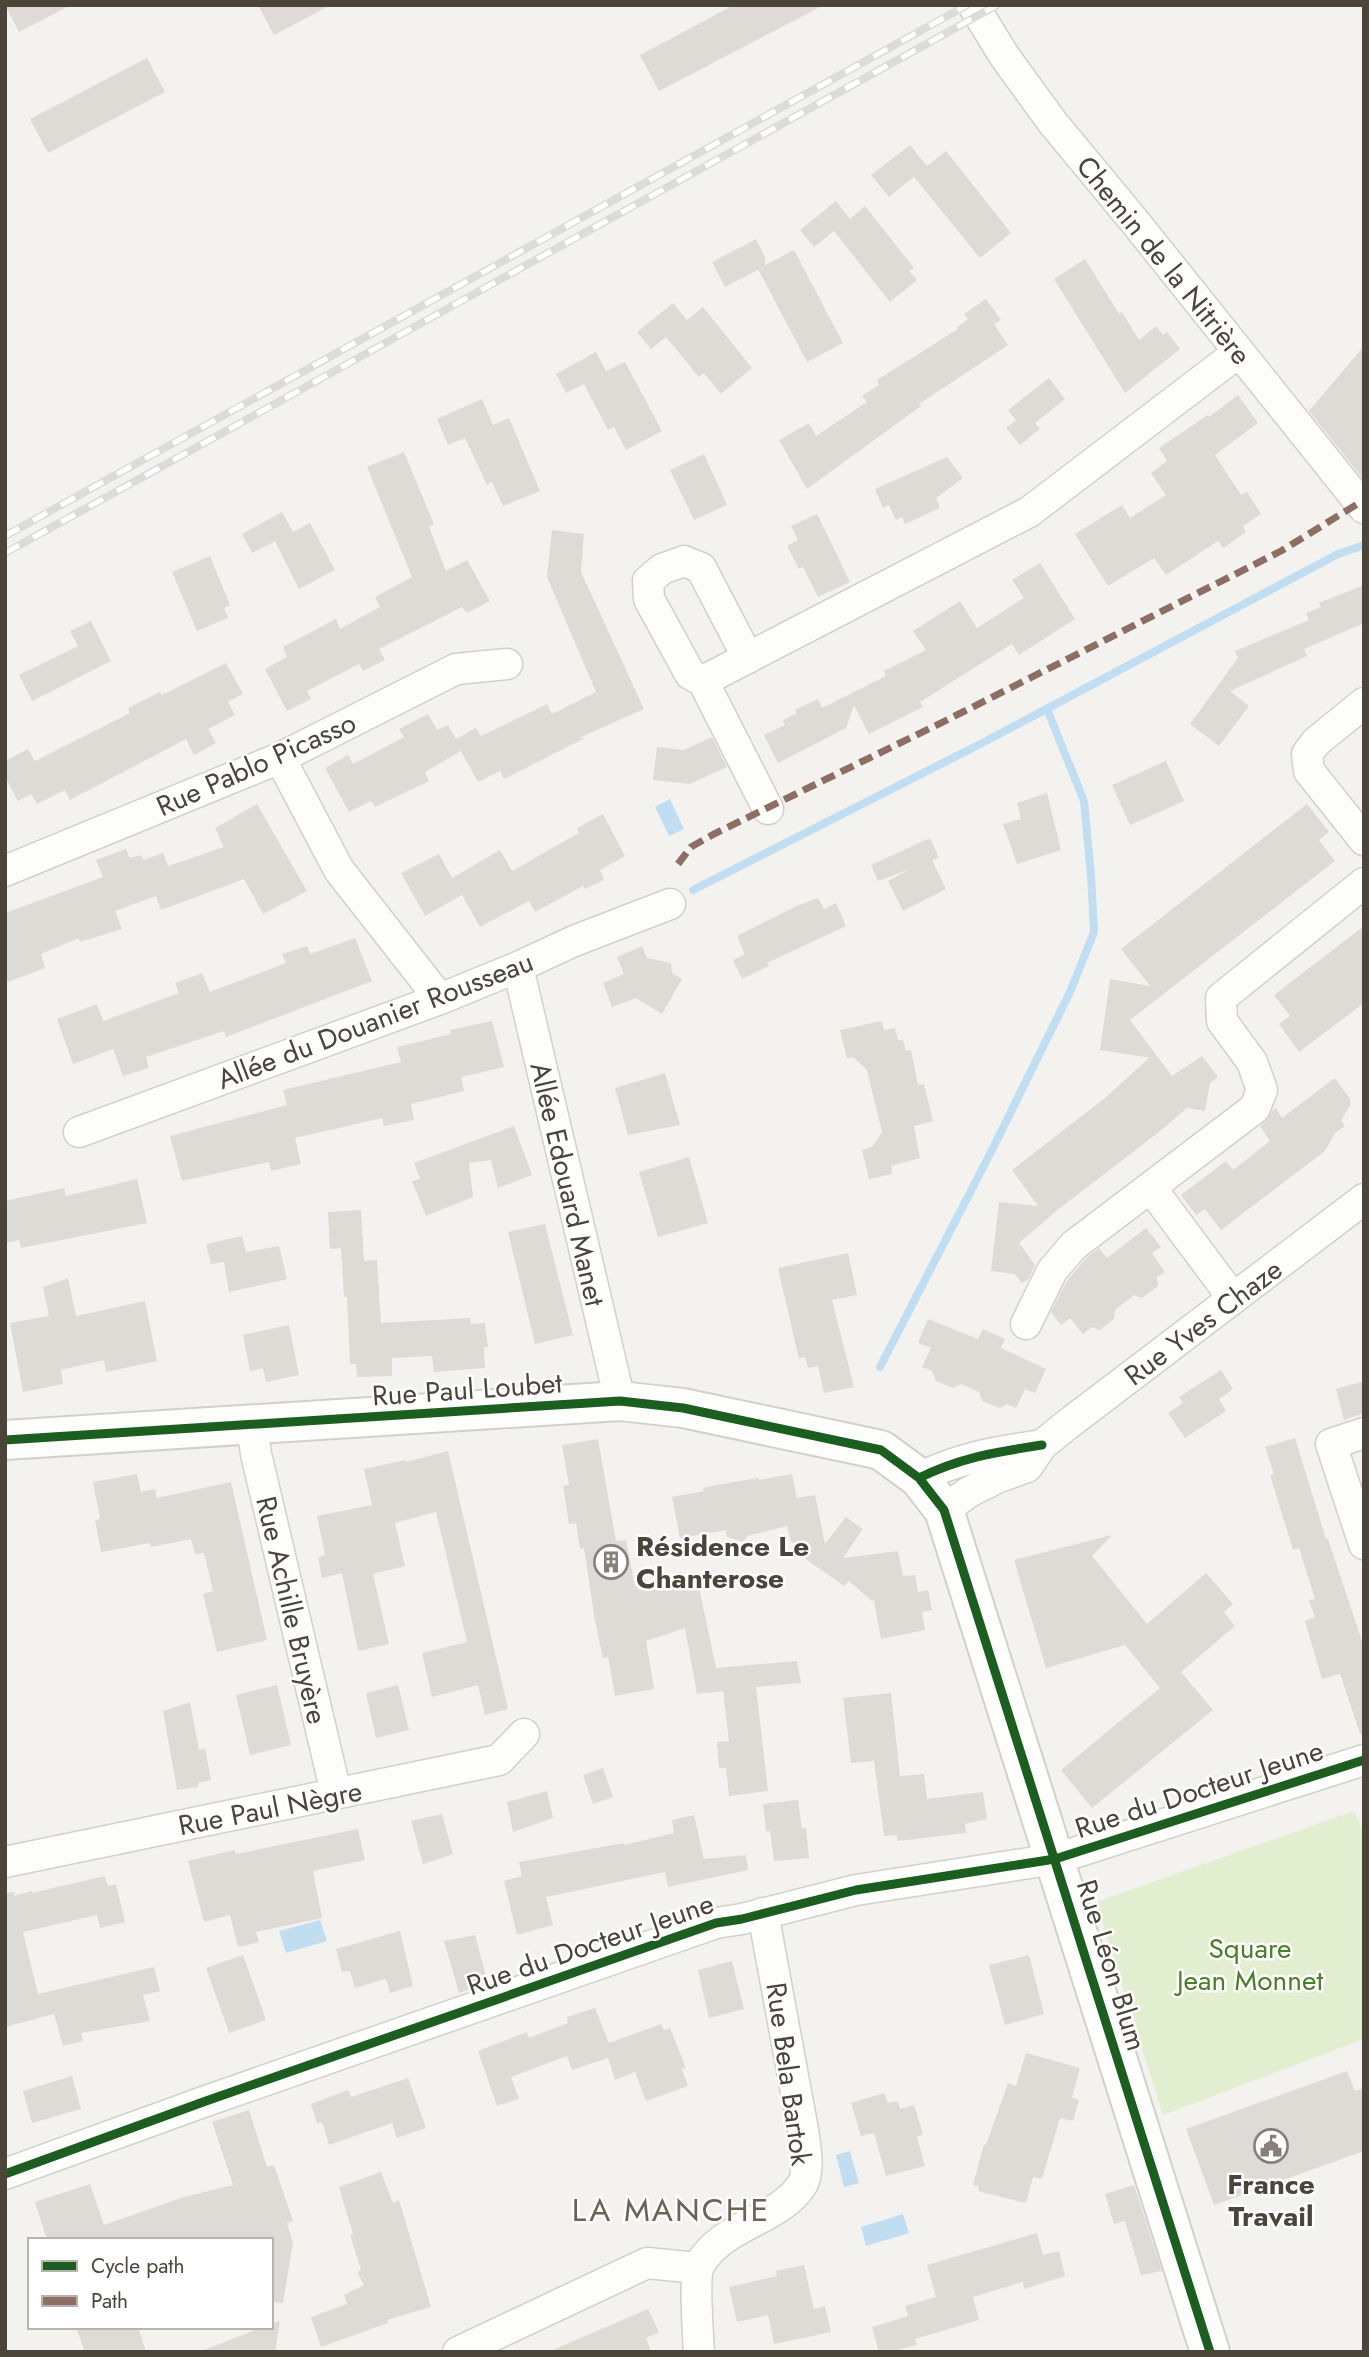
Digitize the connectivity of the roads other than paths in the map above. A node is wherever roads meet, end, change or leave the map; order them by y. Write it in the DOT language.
graph roads {
  1 [pos="973,5"];
  2 [pos="1239,352"];
  3 [pos="1364,508"];
  4 [pos="748,658"];
  5 [pos="507,664"];
  6 [pos="703,681"];
  7 [pos="1364,703"];
  8 [pos="279,758"];
  9 [pos="768,809"];
  10 [pos="1364,841"];
  11 [pos="5,871"];
  12 [pos="1364,883"];
  13 [pos="670,904"];
  14 [pos="517,967"];
  15 [pos="440,999"];
  16 [pos="79,1132"];
  17 [pos="1151,1188"];
  18 [pos="1364,1199"];
  19 [pos="1233,1298"];
  20 [pos="1026,1324"];
  21 [pos="620,1401"];
  22 [pos="252,1425"];
  23 [pos="1364,1433"];
  24 [pos="5,1440"];
  25 [pos="1042,1445"];
  26 [pos="919,1478"];
  27 [pos="944,1510"];
  28 [pos="1364,1544"];
  29 [pos="524,1734"];
  30 [pos="1364,1760"];
  31 [pos="335,1793"];
  32 [pos="1055,1859"];
  33 [pos="5,1862"];
  34 [pos="763,1913"];
  35 [pos="5,2174"];
  36 [pos="698,2268"];
  37 [pos="458,2352"];
  38 [pos="699,2352"];
  39 [pos="1210,2352"];
  1 -- 2 [label="street, Chemin de la Nitrière"];
  2 -- 3 [label="street, Chemin de la Nitrière"];
  2 -- 4 [label="street"];
  4 -- 6 [label="street"];
  4 -- 6 [label="street"];
  5 -- 8 [label="street, Rue Pablo Picasso"];
  6 -- 9 [label="street"];
  7 -- 10 [label="street"];
  8 -- 11 [label="street, Rue Pablo Picasso"];
  8 -- 15 [label="street"];
  12 -- 17 [label="street"];
  13 -- 14 [label="street, Allée du Douanier Rousseau"];
  14 -- 15 [label="street, Allée du Douanier Rousseau"];
  14 -- 21 [label="street, Allée Edouard Manet"];
  15 -- 16 [label="street, Allée du Douanier Rousseau"];
  17 -- 19 [label="street"];
  17 -- 20 [label="street"];
  18 -- 19 [label="street, Rue Yves Chaze"];
  19 -- 25 [label="street, Rue Yves Chaze"];
  21 -- 22 [label="street, Rue Paul Loubet"];
  21 -- 26 [label="street, Rue Paul Loubet"];
  22 -- 24 [label="street, Rue Paul Loubet"];
  22 -- 31 [label="street, Rue Achille Bruyère"];
  23 -- 28 [label="street"];
  25 -- 26 [label="street, Rue Yves Chaze"];
  25 -- 27 [label="street, Rue Yves Chaze"];
  26 -- 27 [label="street, Rue Léon Blum"];
  27 -- 32 [label="street, Rue Léon Blum"];
  29 -- 31 [label="street, Rue Paul Nègre"];
  30 -- 32 [label="street, Rue du Docteur Jeune"];
  31 -- 33 [label="street, Rue Paul Nègre"];
  32 -- 34 [label="street, Rue du Docteur Jeune"];
  32 -- 39 [label="street, Rue Léon Blum"];
  34 -- 35 [label="street, Rue du Docteur Jeune"];
  34 -- 36 [label="street, Rue Bela Bartok"];
  36 -- 37 [label="street"];
  36 -- 38 [label="street"];
}
